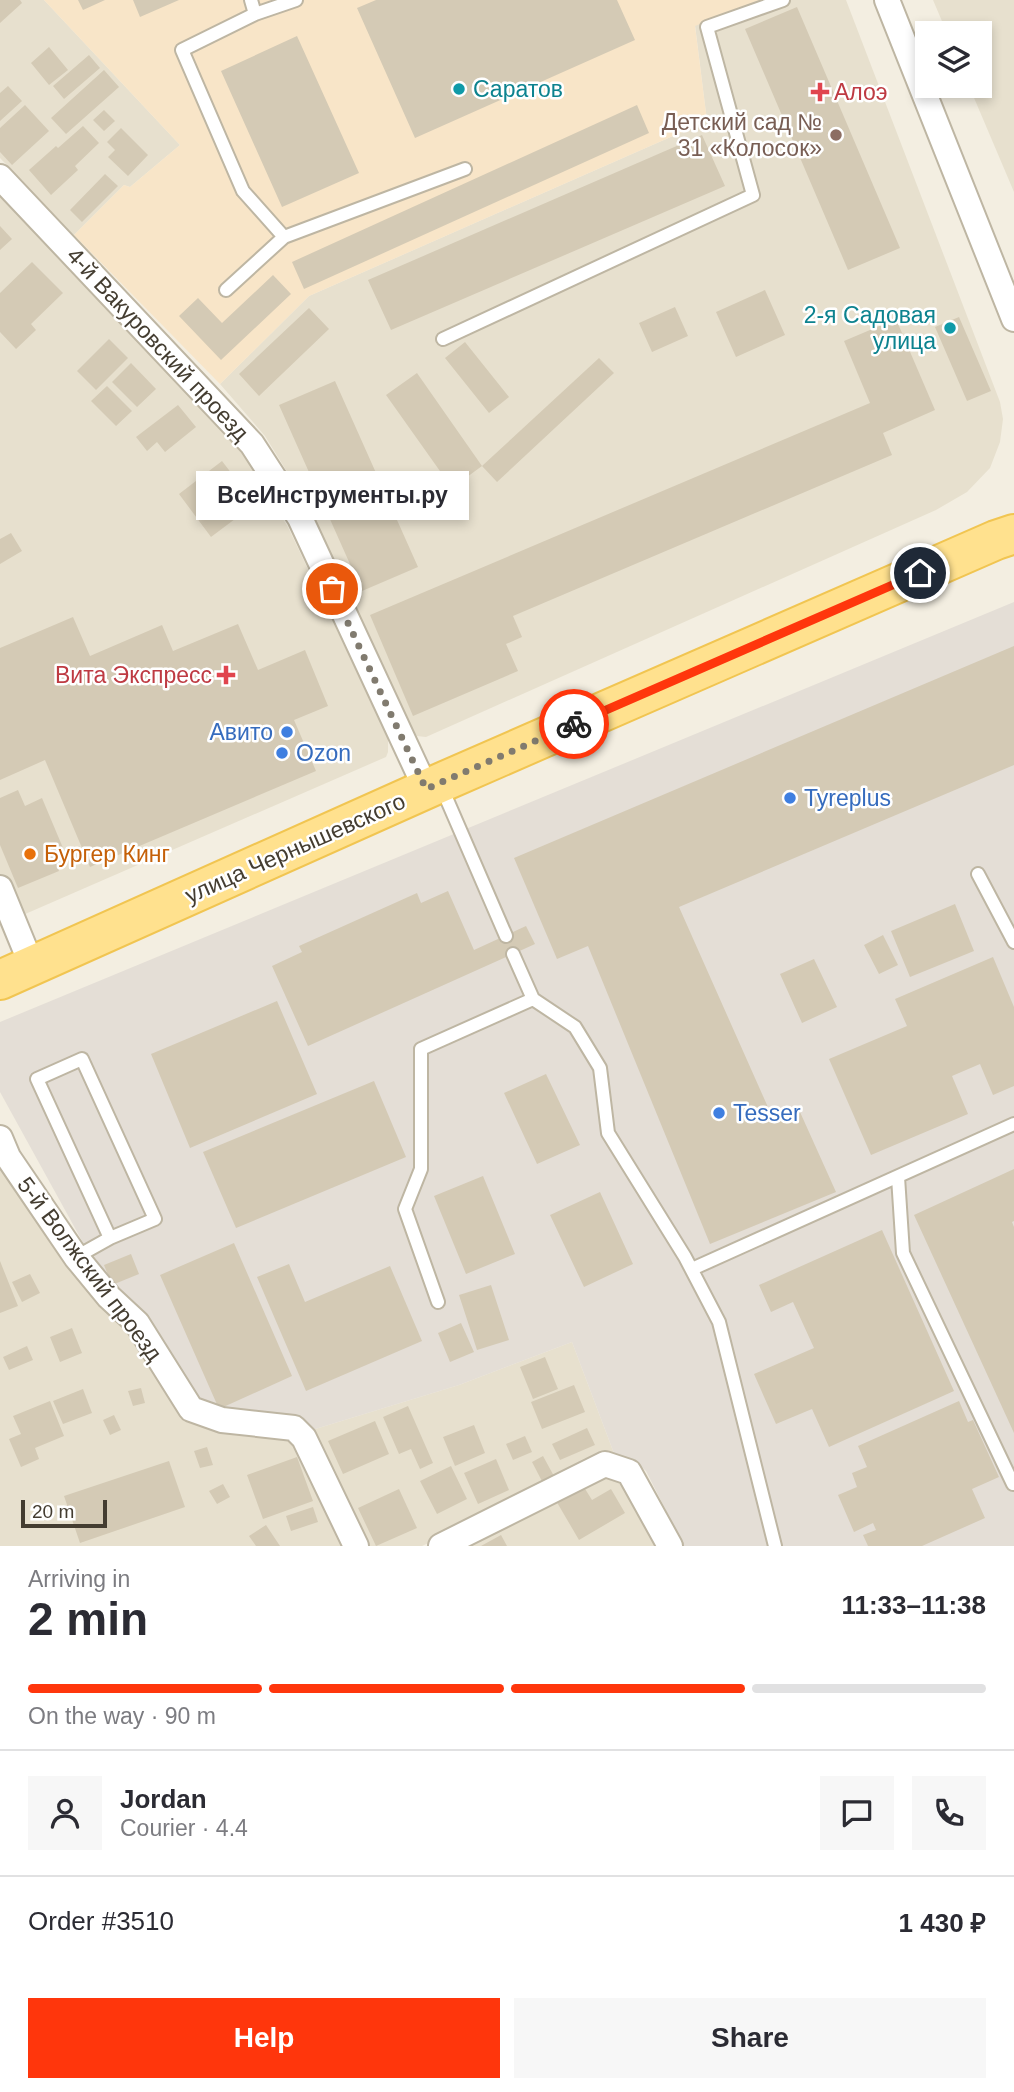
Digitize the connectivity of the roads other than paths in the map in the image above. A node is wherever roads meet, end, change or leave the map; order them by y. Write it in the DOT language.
graph roads {
  1 [pos="251,0"];
  2 [pos="296,0"];
  3 [pos="783,0"];
  4 [pos="887,0"];
  5 [pos="255,13"];
  6 [pos="465,169"];
  7 [pos="0,177"];
  8 [pos="284,237"];
  9 [pos="226,290"];
  10 [pos="1014,319"];
  11 [pos="443,340"];
  12 [pos="1014,534"];
  13 [pos="433,786"];
  14 [pos="978,874"];
  15 [pos="0,888"];
  16 [pos="506,936"];
  17 [pos="1014,942"];
  18 [pos="513,954"];
  19 [pos="16,973"];
  20 [pos="533,999"];
  21 [pos="1014,1124"];
  22 [pos="0,1138"];
  23 [pos="898,1177"];
  24 [pos="110,1238"];
  25 [pos="76,1256"];
  26 [pos="692,1269"];
  27 [pos="438,1302"];
  28 [pos="1013,1484"];
  29 [pos="356,1546"];
  30 [pos="441,1546"];
  31 [pos="670,1546"];
  32 [pos="775,1546"];
  1 -- 5 [label="lane"];
  2 -- 5 [label="lane"];
  3 -- 11 [label="lane"];
  4 -- 10 [label="street"];
  5 -- 8 [label="lane"];
  6 -- 8 [label="lane"];
  7 -- 13 [label="street, 4-й Вакуровский проезд"];
  8 -- 9 [label="lane"];
  12 -- 13 [label="main road, улица Чернышевского"];
  13 -- 16 [label="lane"];
  13 -- 19 [label="main road, улица Чернышевского"];
  14 -- 17 [label="lane"];
  15 -- 19 [label="street"];
  18 -- 20 [label="lane"];
  20 -- 26 [label="lane"];
  20 -- 27 [label="lane"];
  21 -- 23 [label="lane"];
  22 -- 25 [label="street, 5-й Волжский проезд"];
  23 -- 26 [label="lane"];
  23 -- 28 [label="lane"];
  24 -- 24 [label="lane"];
  24 -- 25 [label="lane"];
  25 -- 29 [label="street, 5-й Волжский проезд"];
  26 -- 32 [label="lane"];
  30 -- 31 [label="street"];
}
